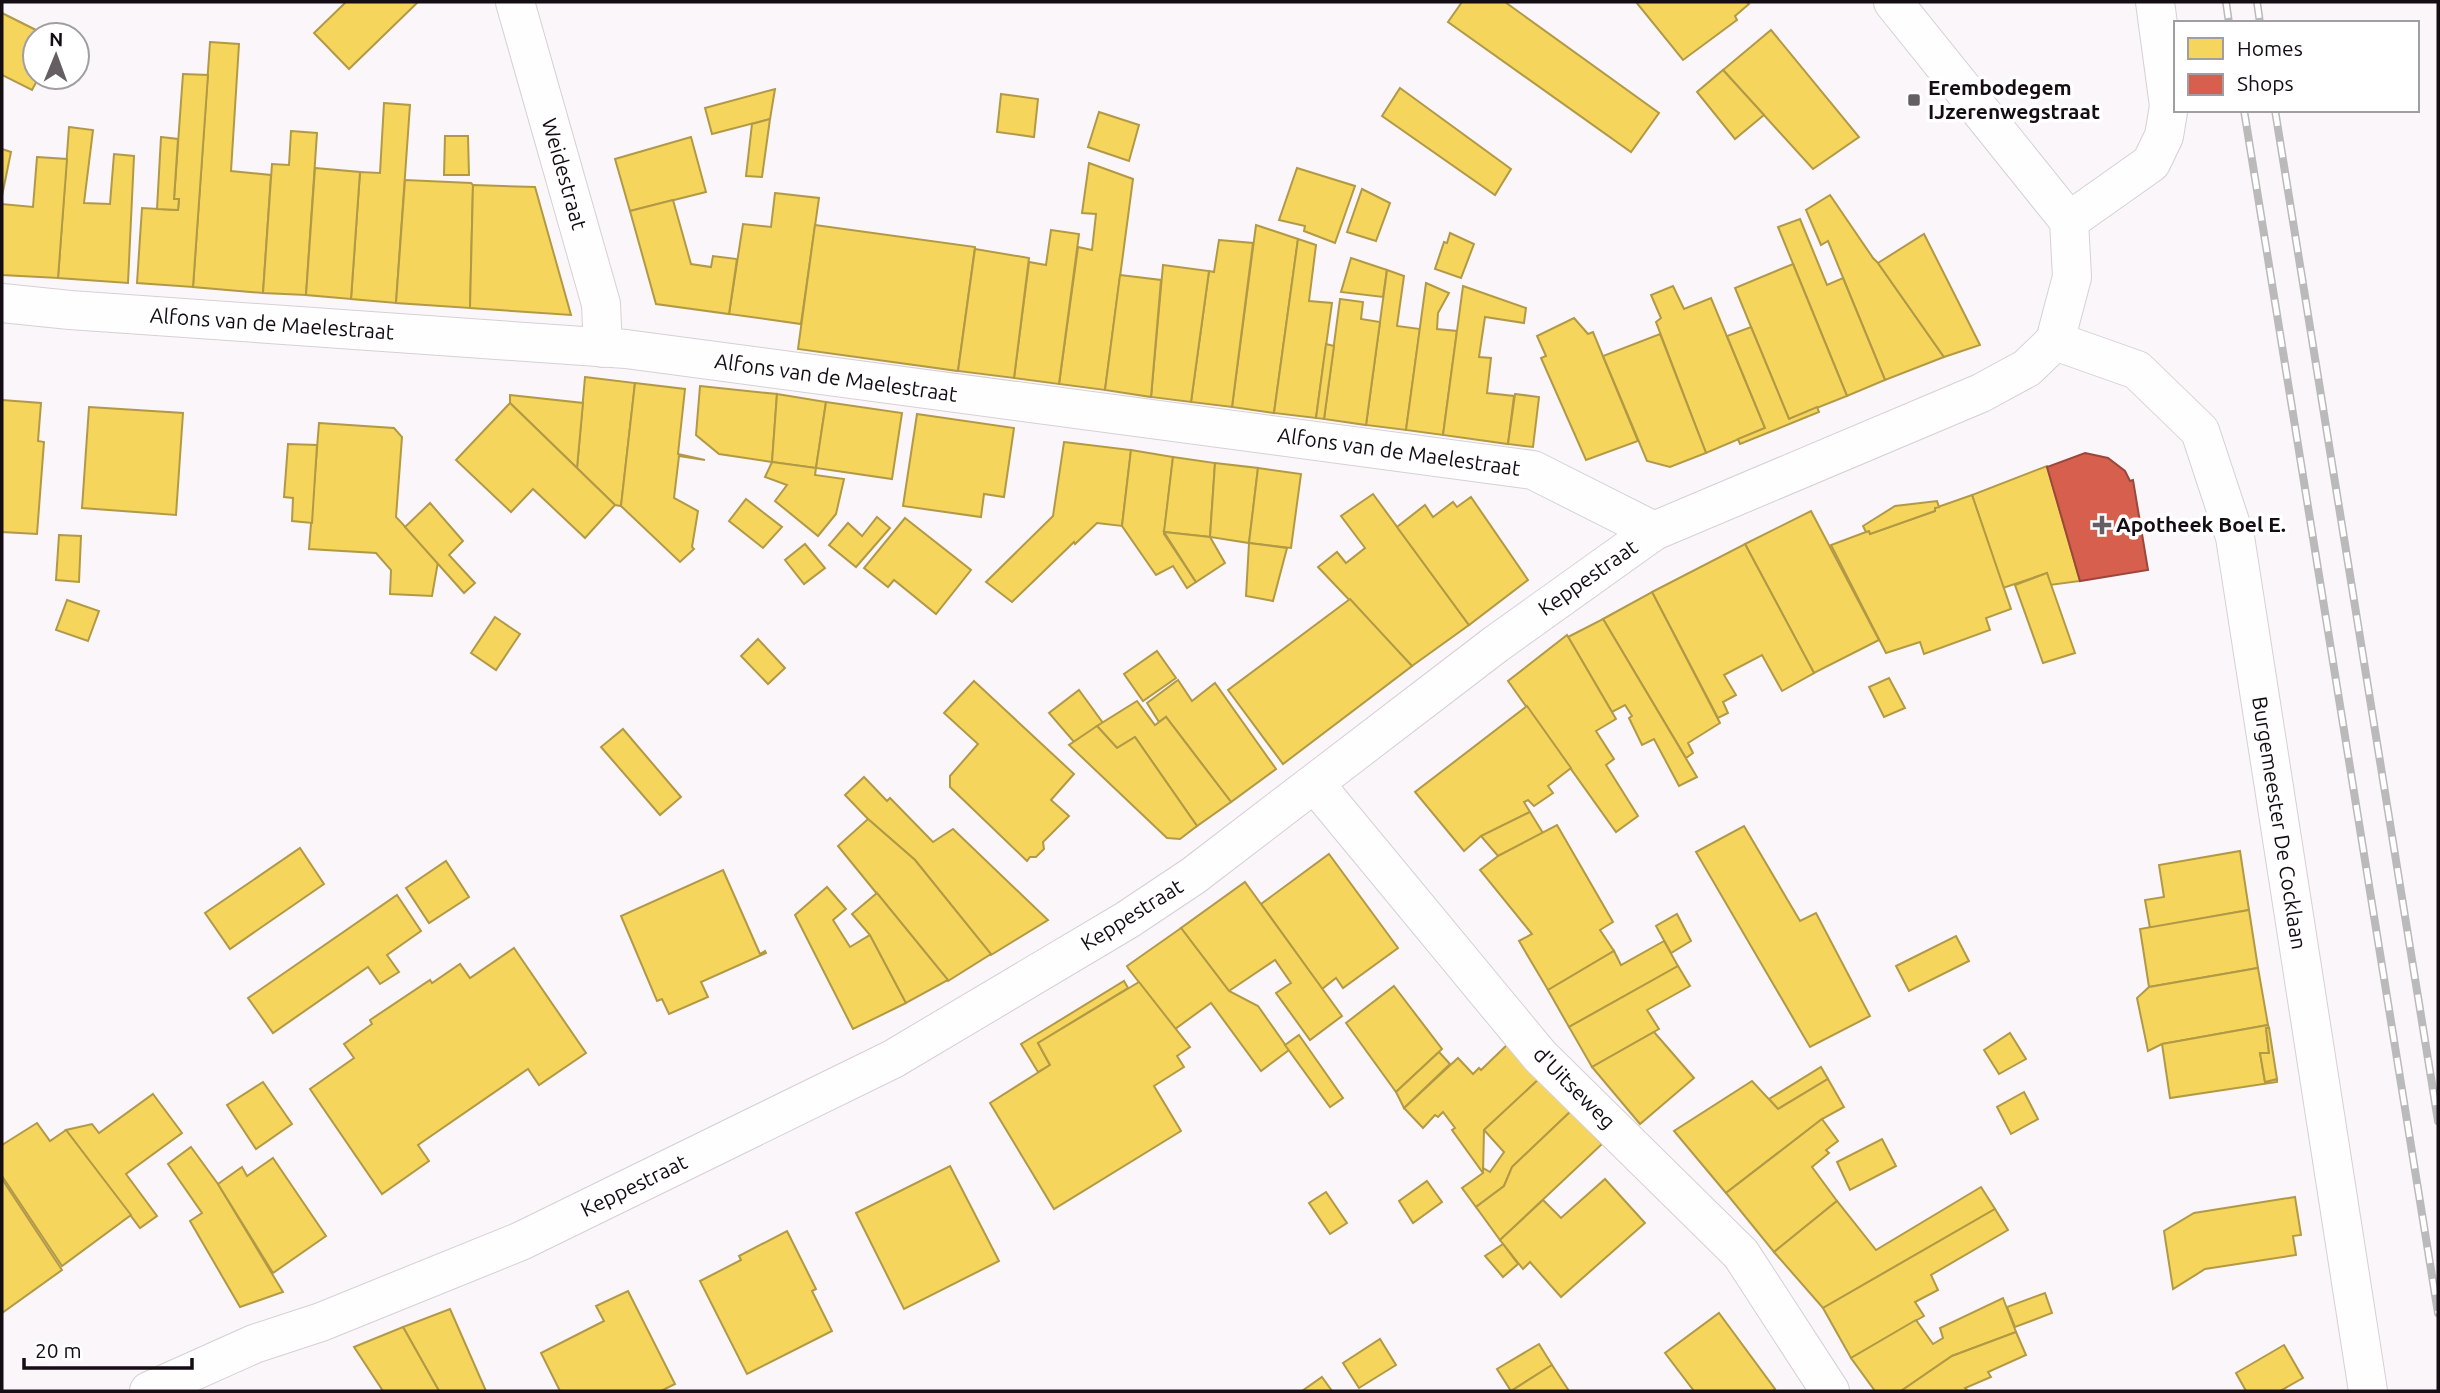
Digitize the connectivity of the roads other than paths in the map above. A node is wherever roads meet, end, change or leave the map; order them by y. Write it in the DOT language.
graph roads {
  1 [pos="515,2"];
  2 [pos="1893,2"];
  3 [pos="2155,2"];
  4 [pos="2068,221"];
  5 [pos="2,303"];
  6 [pos="2055,341"];
  7 [pos="603,348"];
  8 [pos="1654,531"];
  9 [pos="1315,784"];
  10 [pos="149,1391"];
  11 [pos="1830,1391"];
  12 [pos="2368,1391"];
  1 -- 7 [label="street, Weidestraat"];
  2 -- 4 [label="street"];
  3 -- 4 [label="street"];
  4 -- 6 [label="street"];
  5 -- 7 [label="street, Alfons van de Maelestraat"];
  6 -- 8 [label="street, Keppestraat"];
  6 -- 12 [label="street, Burgemeester De Cocklaan"];
  7 -- 8 [label="street, Alfons van de Maelestraat"];
  8 -- 9 [label="street, Keppestraat"];
  9 -- 10 [label="street, Keppestraat"];
  9 -- 11 [label="street, d'Uitseweg"];
}
